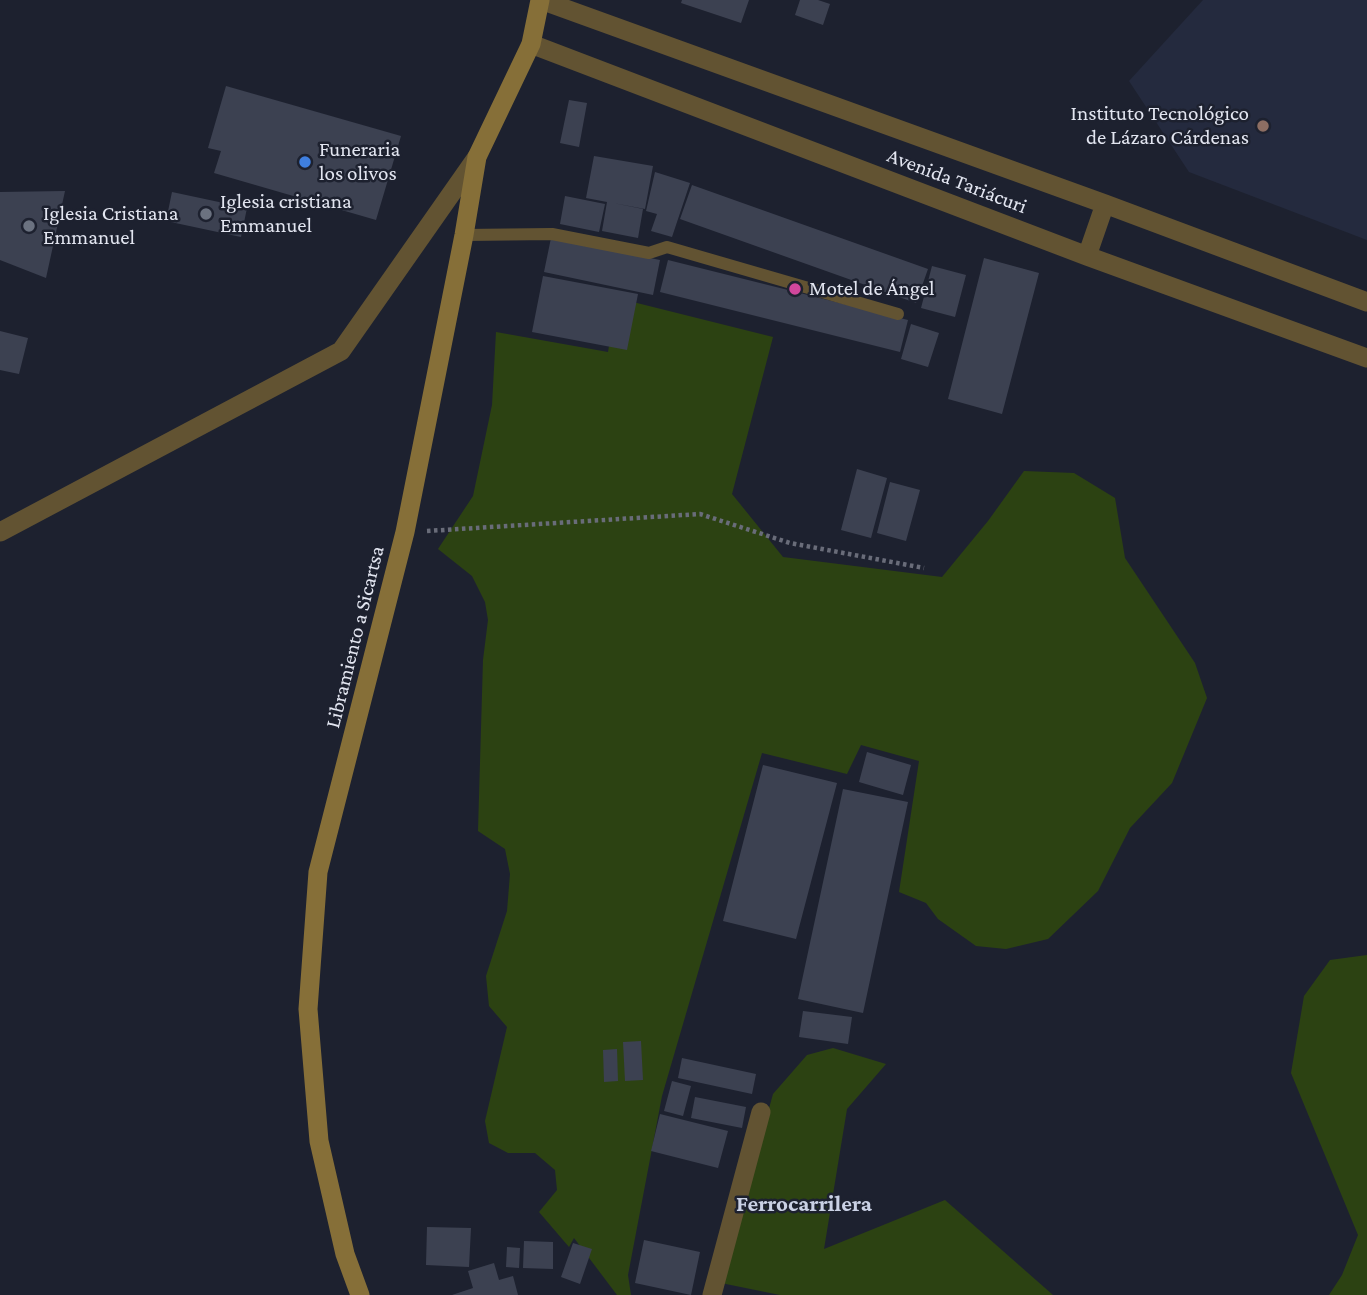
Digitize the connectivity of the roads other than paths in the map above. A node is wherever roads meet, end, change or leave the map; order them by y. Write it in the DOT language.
graph roads {
  1 [pos="541,0"];
  2 [pos="531,44"];
  3 [pos="477,157"];
  4 [pos="1105,204"];
  5 [pos="464,235"];
  6 [pos="1087,256"];
  7 [pos="1367,302"];
  8 [pos="898,314"];
  9 [pos="1367,358"];
  10 [pos="0,532"];
  11 [pos="761,1112"];
  12 [pos="360,1295"];
  13 [pos="712,1295"];
  1 -- 2 [label="main road, Libramiento a Sicartsa"];
  1 -- 4 [label="street, Avenida Tariácuri"];
  2 -- 3 [label="main road, Libramiento a Sicartsa"];
  2 -- 6 [label="street, Avenida Tariácuri"];
  3 -- 5 [label="main road, Libramiento a Sicartsa"];
  3 -- 10 [label="street"];
  4 -- 6 [label="street"];
  4 -- 7 [label="street, Avenida Tariácuri"];
  5 -- 8 [label="lane"];
  5 -- 12 [label="main road, Libramiento a Sicartsa"];
  6 -- 9 [label="street, Avenida Tariácuri"];
  11 -- 13 [label="street"];
}
